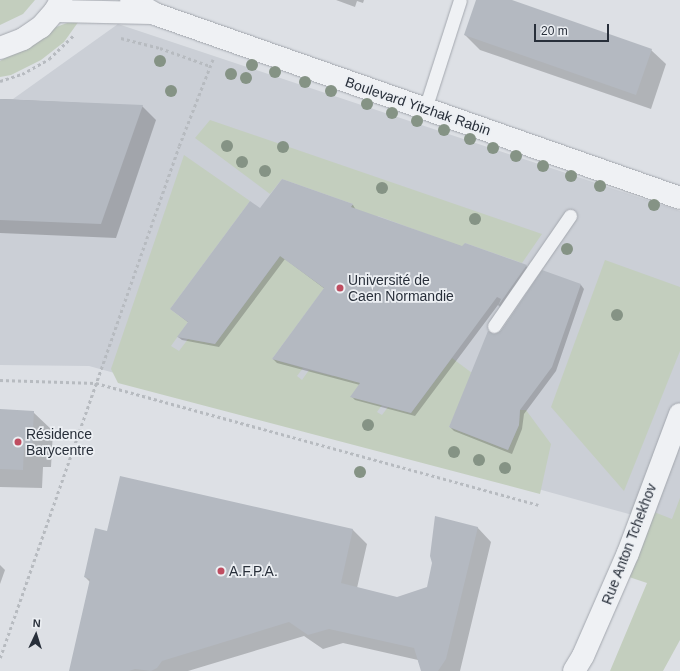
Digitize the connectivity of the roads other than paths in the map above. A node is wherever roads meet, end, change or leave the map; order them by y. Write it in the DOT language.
graph roads {
  1 [pos="131,0"];
  2 [pos="460,0"];
  3 [pos="58,5"];
  4 [pos="155,14"];
  5 [pos="0,48"];
  6 [pos="425,108"];
  7 [pos="680,198"];
  8 [pos="570,216"];
  9 [pos="494,326"];
  10 [pos="680,414"];
  11 [pos="574,671"];
  1 -- 4 [label="street, Boulevard Yitzhak Rabin"];
  2 -- 6 [label="lane"];
  3 -- 4 [label="street, Boulevard Yitzhak Rabin"];
  3 -- 5 [label="street"];
  4 -- 6 [label="street, Boulevard Yitzhak Rabin"];
  6 -- 7 [label="street, Boulevard Yitzhak Rabin"];
  8 -- 9 [label="lane"];
  10 -- 11 [label="street, Rue Anton Tchekhov"];
}
